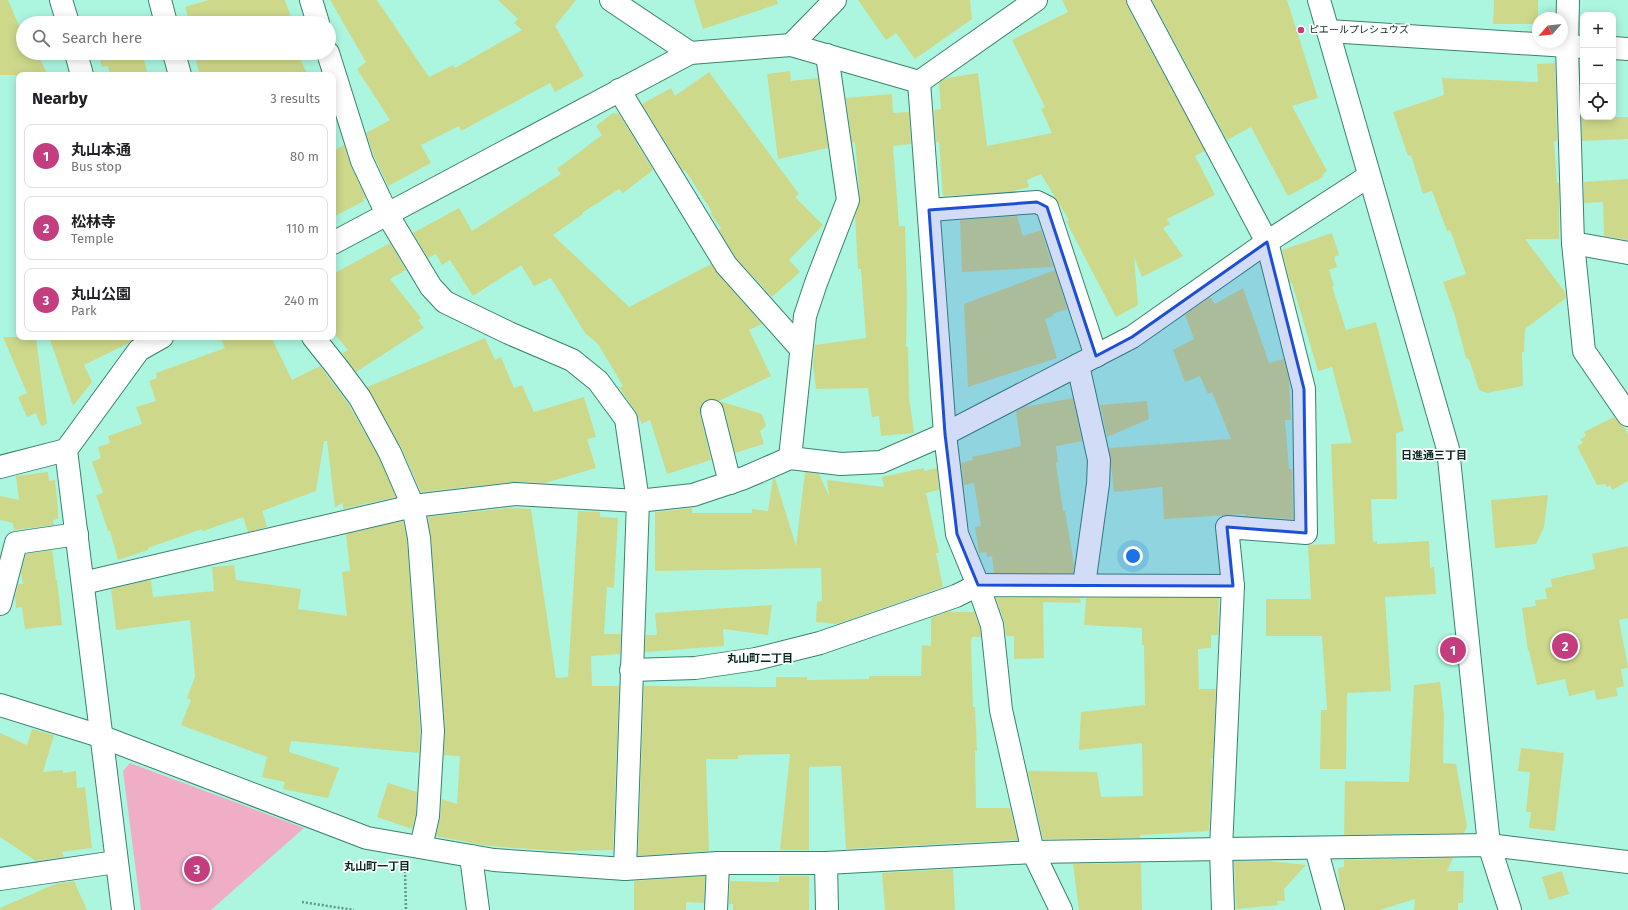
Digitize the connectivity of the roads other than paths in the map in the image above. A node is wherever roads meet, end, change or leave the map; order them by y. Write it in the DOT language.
graph roads {
  1 [pos="61,0"];
  2 [pos="160,0"];
  3 [pos="311,0"];
  4 [pos="611,0"];
  5 [pos="834,0"];
  6 [pos="1036,0"];
  7 [pos="1138,0"];
  8 [pos="1319,0"];
  9 [pos="1568,0"];
  10 [pos="66,16"];
  11 [pos="164,16"];
  12 [pos="316,16"];
  13 [pos="1328,31"];
  14 [pos="791,45"];
  15 [pos="1575,46"];
  16 [pos="1616,48"];
  17 [pos="1628,49"];
  18 [pos="690,53"];
  19 [pos="827,56"];
  20 [pos="78,60"];
  21 [pos="176,60"];
  22 [pos="330,60"];
  23 [pos="81,72"];
  24 [pos="179,72"];
  25 [pos="334,72"];
  26 [pos="336,79"];
  27 [pos="919,82"];
  28 [pos="619,90"];
  29 [pos="1369,176"];
  30 [pos="929,210"];
  31 [pos="387,214"];
  32 [pos="336,241"];
  33 [pos="1266,242"];
  34 [pos="1572,243"];
  35 [pos="1628,253"];
  36 [pos="150,340"];
  37 [pos="315,340"];
  38 [pos="138,343"];
  39 [pos="800,349"];
  40 [pos="1087,360"];
  41 [pos="712,411"];
  42 [pos="1628,415"];
  43 [pos="944,434"];
  44 [pos="66,450"];
  45 [pos="790,458"];
  46 [pos="1,464"];
  47 [pos="730,483"];
  48 [pos="638,501"];
  49 [pos="413,506"];
  50 [pos="77,534"];
  51 [pos="83,583"];
  52 [pos="978,585"];
  53 [pos="1084,585"];
  54 [pos="1233,586"];
  55 [pos="0,604"];
  56 [pos="631,670"];
  57 [pos="0,705"];
  58 [pos="100,736"];
  59 [pos="413,845"];
  60 [pos="1489,845"];
  61 [pos="1316,848"];
  62 [pos="1221,850"];
  63 [pos="1033,852"];
  64 [pos="471,856"];
  65 [pos="116,862"];
  66 [pos="1628,862"];
  67 [pos="718,863"];
  68 [pos="826,863"];
  69 [pos="625,869"];
  70 [pos="0,879"];
  71 [pos="123,910"];
  72 [pos="478,910"];
  73 [pos="716,910"];
  74 [pos="827,910"];
  75 [pos="1061,910"];
  76 [pos="1223,910"];
  77 [pos="1333,910"];
  78 [pos="1510,910"];
  1 -- 10 [label="street"];
  2 -- 11 [label="street"];
  3 -- 12 [label="street"];
  4 -- 18 [label="street"];
  5 -- 14 [label="street"];
  6 -- 27 [label="street"];
  7 -- 33 [label="street"];
  8 -- 13 [label="street"];
  9 -- 15 [label="street"];
  13 -- 15 [label="street"];
  13 -- 29 [label="street"];
  14 -- 18 [label="street"];
  14 -- 19 [label="street"];
  15 -- 34 [label="street"];
  16 -- 17 [label="street"];
  18 -- 28 [label="street"];
  19 -- 27 [label="street"];
  19 -- 39 [label="street"];
  20 -- 23 [label="street"];
  21 -- 24 [label="street"];
  22 -- 25 [label="street"];
  26 -- 31 [label="street"];
  27 -- 30 [label="street"];
  28 -- 31 [label="street"];
  28 -- 39 [label="street"];
  29 -- 33 [label="street"];
  29 -- 60 [label="street"];
  30 -- 40 [label="street"];
  30 -- 43 [label="street"];
  31 -- 32 [label="street"];
  31 -- 48 [label="street"];
  33 -- 40 [label="street"];
  33 -- 54 [label="street"];
  34 -- 35 [label="street"];
  34 -- 42 [label="street"];
  36 -- 38 [label="street"];
  37 -- 49 [label="street"];
  38 -- 44 [label="street"];
  39 -- 45 [label="street"];
  40 -- 43 [label="street"];
  40 -- 53 [label="street"];
  41 -- 47 [label="street"];
  43 -- 45 [label="street"];
  43 -- 52 [label="street"];
  44 -- 46 [label="street"];
  44 -- 50 [label="street"];
  45 -- 47 [label="street"];
  47 -- 48 [label="street"];
  48 -- 49 [label="street"];
  48 -- 56 [label="street"];
  49 -- 51 [label="street"];
  49 -- 59 [label="street"];
  50 -- 51 [label="street"];
  50 -- 55 [label="street"];
  51 -- 58 [label="street"];
  52 -- 53 [label="street"];
  52 -- 56 [label="street"];
  52 -- 63 [label="street"];
  53 -- 54 [label="street"];
  54 -- 62 [label="street"];
  56 -- 69 [label="street"];
  57 -- 58 [label="street"];
  58 -- 59 [label="street"];
  58 -- 65 [label="street"];
  59 -- 64 [label="street"];
  60 -- 61 [label="street"];
  60 -- 66 [label="street"];
  60 -- 78 [label="street"];
  61 -- 62 [label="street"];
  61 -- 77 [label="street"];
  62 -- 63 [label="street"];
  62 -- 76 [label="street"];
  63 -- 68 [label="street"];
  63 -- 75 [label="street"];
  64 -- 69 [label="street"];
  64 -- 72 [label="street"];
  65 -- 70 [label="street"];
  65 -- 71 [label="street"];
  67 -- 68 [label="street"];
  67 -- 69 [label="street"];
  67 -- 73 [label="street"];
  68 -- 74 [label="street"];
}
